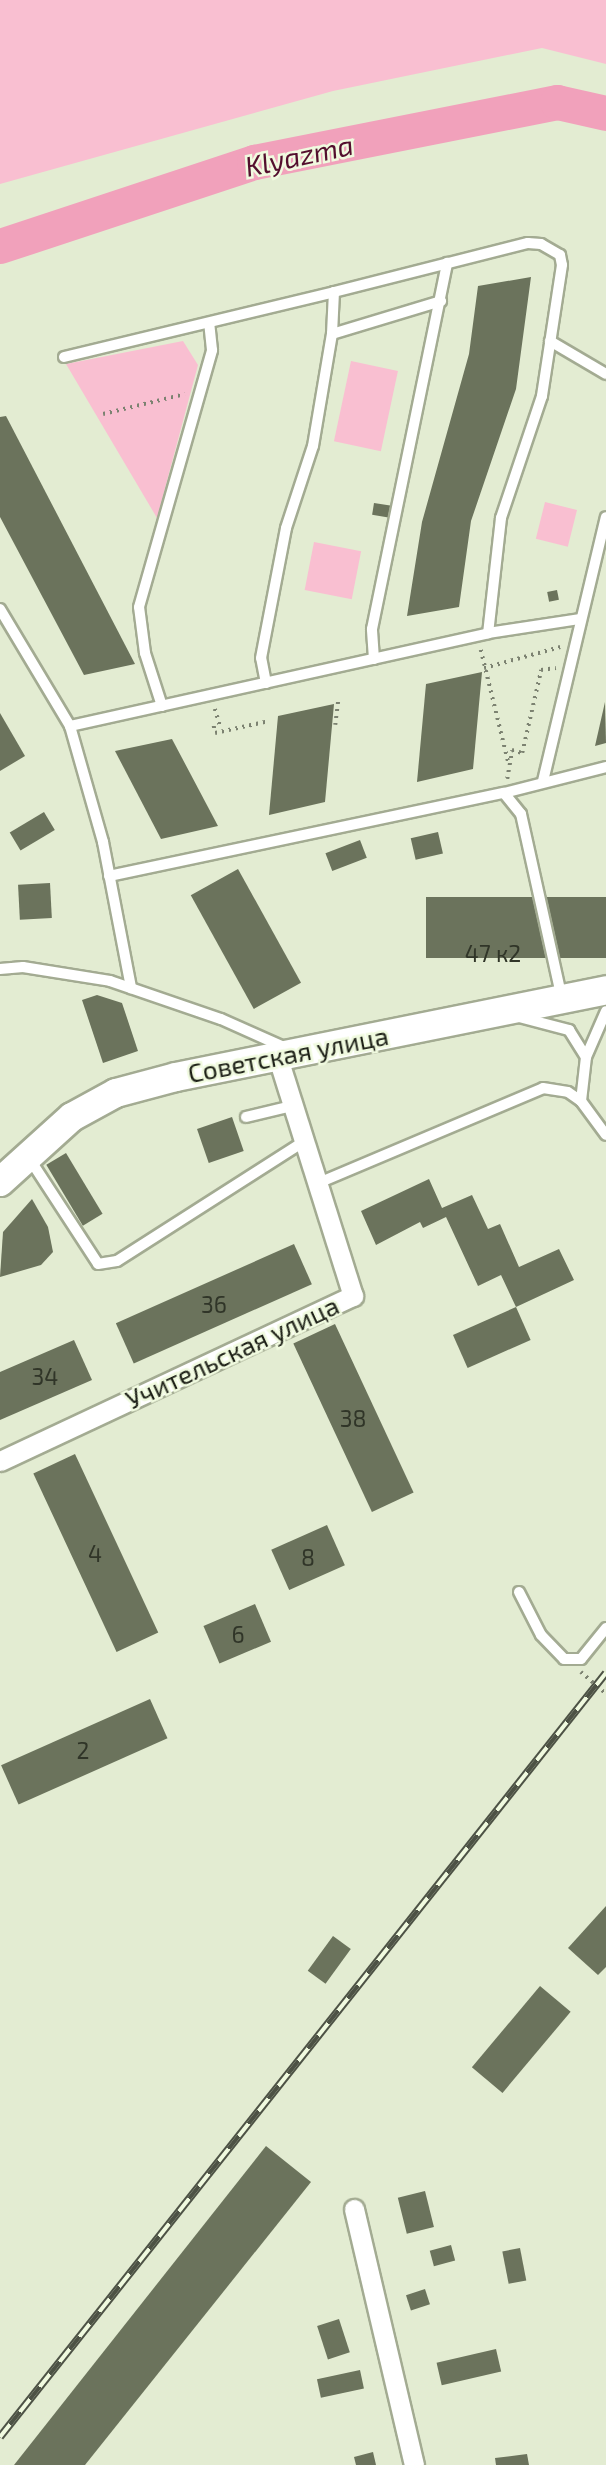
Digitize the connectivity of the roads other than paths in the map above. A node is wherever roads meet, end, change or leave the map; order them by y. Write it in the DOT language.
graph roads {
  1 [pos="447,263"];
  2 [pos="334,292"];
  3 [pos="441,300"];
  4 [pos="209,324"];
  5 [pos="332,334"];
  6 [pos="550,341"];
  7 [pos="64,357"];
  8 [pos="606,374"];
  9 [pos="606,517"];
  10 [pos="0,608"];
  11 [pos="579,620"];
  12 [pos="483,634"];
  13 [pos="374,659"];
  14 [pos="266,682"];
  15 [pos="162,706"];
  16 [pos="70,726"];
  17 [pos="606,767"];
  18 [pos="542,781"];
  19 [pos="504,793"];
  20 [pos="110,876"];
  21 [pos="0,969"];
  22 [pos="131,988"];
  23 [pos="606,990"];
  24 [pos="562,999"];
  25 [pos="606,1011"];
  26 [pos="499,1012"];
  27 [pos="288,1056"];
  28 [pos="586,1057"];
  29 [pos="582,1101"];
  30 [pos="292,1106"];
  31 [pos="246,1117"];
  32 [pos="606,1135"];
  33 [pos="303,1142"];
  34 [pos="28,1156"];
  35 [pos="2,1172"];
  36 [pos="316,1184"];
  37 [pos="0,1461"];
  38 [pos="519,1592"];
  39 [pos="606,1628"];
  40 [pos="354,2209"];
  41 [pos="414,2465"];
  1 -- 2 [label="lane"];
  1 -- 3 [label="lane"];
  1 -- 6 [label="lane"];
  2 -- 4 [label="lane"];
  2 -- 5 [label="lane"];
  3 -- 5 [label="lane"];
  3 -- 13 [label="lane"];
  4 -- 7 [label="lane"];
  4 -- 15 [label="lane"];
  5 -- 14 [label="lane"];
  6 -- 8 [label="lane"];
  6 -- 12 [label="lane"];
  9 -- 11 [label="lane"];
  10 -- 16 [label="lane"];
  11 -- 12 [label="lane"];
  11 -- 18 [label="lane"];
  12 -- 13 [label="lane"];
  13 -- 14 [label="lane"];
  14 -- 15 [label="lane"];
  15 -- 16 [label="lane"];
  16 -- 20 [label="lane"];
  17 -- 18 [label="lane"];
  18 -- 19 [label="lane"];
  19 -- 20 [label="lane"];
  19 -- 24 [label="lane"];
  20 -- 22 [label="lane"];
  21 -- 22 [label="lane"];
  22 -- 27 [label="lane"];
  23 -- 24 [label="main road, Советская улица"];
  24 -- 26 [label="main road, Советская улица"];
  25 -- 28 [label="lane"];
  26 -- 27 [label="main road, Советская улица"];
  26 -- 28 [label="lane"];
  27 -- 30 [label="street, Учительская улица"];
  27 -- 34 [label="main road, Советская улица"];
  28 -- 29 [label="lane"];
  29 -- 32 [label="lane"];
  29 -- 36 [label="lane"];
  30 -- 31 [label="lane"];
  30 -- 33 [label="street, Учительская улица"];
  33 -- 34 [label="lane"];
  33 -- 36 [label="street, Учительская улица"];
  34 -- 35 [label="main road, Советская улица"];
  36 -- 37 [label="street, Учительская улица"];
  38 -- 39 [label="lane"];
  40 -- 41 [label="street"];
}
